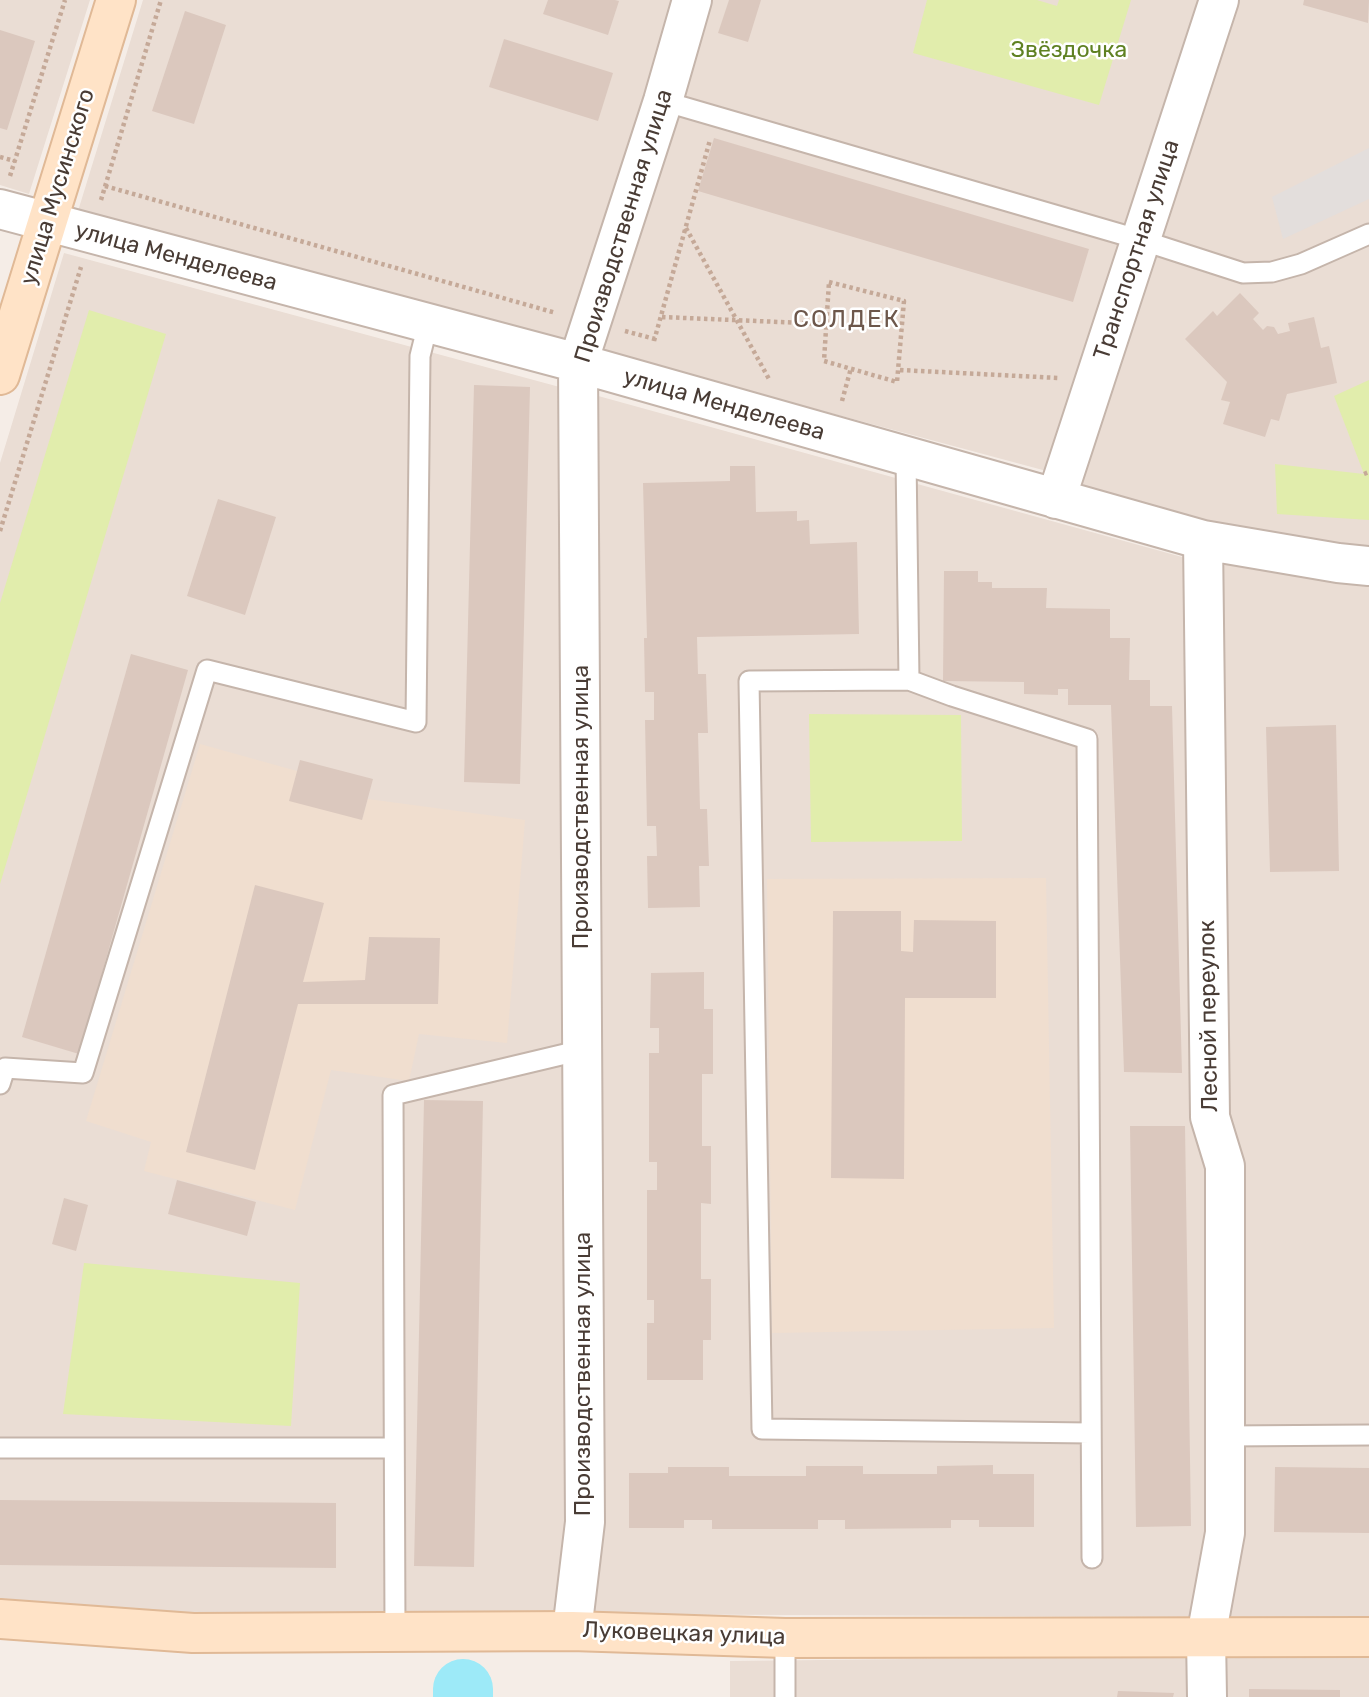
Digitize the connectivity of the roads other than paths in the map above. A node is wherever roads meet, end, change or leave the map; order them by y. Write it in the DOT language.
graph roads {
  1 [pos="116,0"];
  2 [pos="692,0"];
  3 [pos="1219,0"];
  4 [pos="663,101"];
  5 [pos="4,195"];
  6 [pos="47,223"];
  7 [pos="1369,234"];
  8 [pos="1141,240"];
  9 [pos="428,324"];
  10 [pos="578,363"];
  11 [pos="0,374"];
  12 [pos="906,458"];
  13 [pos="1056,499"];
  14 [pos="1203,540"];
  15 [pos="1369,566"];
  16 [pos="909,680"];
  17 [pos="582,1050"];
  18 [pos="0,1084"];
  19 [pos="1090,1433"];
  20 [pos="1369,1435"];
  21 [pos="1225,1436"];
  22 [pos="0,1448"];
  23 [pos="394,1448"];
  24 [pos="1092,1559"];
  25 [pos="0,1619"];
  26 [pos="572,1631"];
  27 [pos="395,1632"];
  28 [pos="1206,1637"];
  29 [pos="1369,1637"];
  30 [pos="785,1638"];
  31 [pos="785,1697"];
  32 [pos="1207,1697"];
  1 -- 6 [label="street, улица Мусинского"];
  2 -- 4 [label="street, Производственная улица"];
  3 -- 8 [label="street, Транспортная улица"];
  4 -- 8 [label="lane"];
  4 -- 10 [label="street, Производственная улица"];
  5 -- 6 [label="street, улица Менделеева"];
  6 -- 9 [label="street, улица Менделеева"];
  6 -- 11 [label="street, улица Мусинского"];
  7 -- 8 [label="lane"];
  8 -- 13 [label="street, Транспортная улица"];
  9 -- 10 [label="street, улица Менделеева"];
  9 -- 18 [label="lane"];
  10 -- 12 [label="street, улица Менделеева"];
  10 -- 17 [label="street, Производственная улица"];
  12 -- 13 [label="street, улица Менделеева"];
  12 -- 16 [label="lane"];
  13 -- 14 [label="street, улица Менделеева"];
  14 -- 15 [label="street, улица Менделеева"];
  14 -- 21 [label="street, Лесной переулок"];
  16 -- 19 [label="lane"];
  16 -- 19 [label="lane"];
  17 -- 23 [label="lane"];
  17 -- 26 [label="street, Производственная улица"];
  19 -- 24 [label="lane"];
  20 -- 21 [label="lane"];
  21 -- 28 [label="street, Лесной переулок"];
  22 -- 23 [label="lane"];
  23 -- 27 [label="lane"];
  25 -- 27 [label="street, Луковецкая улица"];
  26 -- 27 [label="street, Луковецкая улица"];
  26 -- 30 [label="street, Луковецкая улица"];
  28 -- 29 [label="street, Луковецкая улица"];
  28 -- 30 [label="street, Луковецкая улица"];
  28 -- 32 [label="street, Лесной переулок"];
  30 -- 31 [label="lane"];
}
